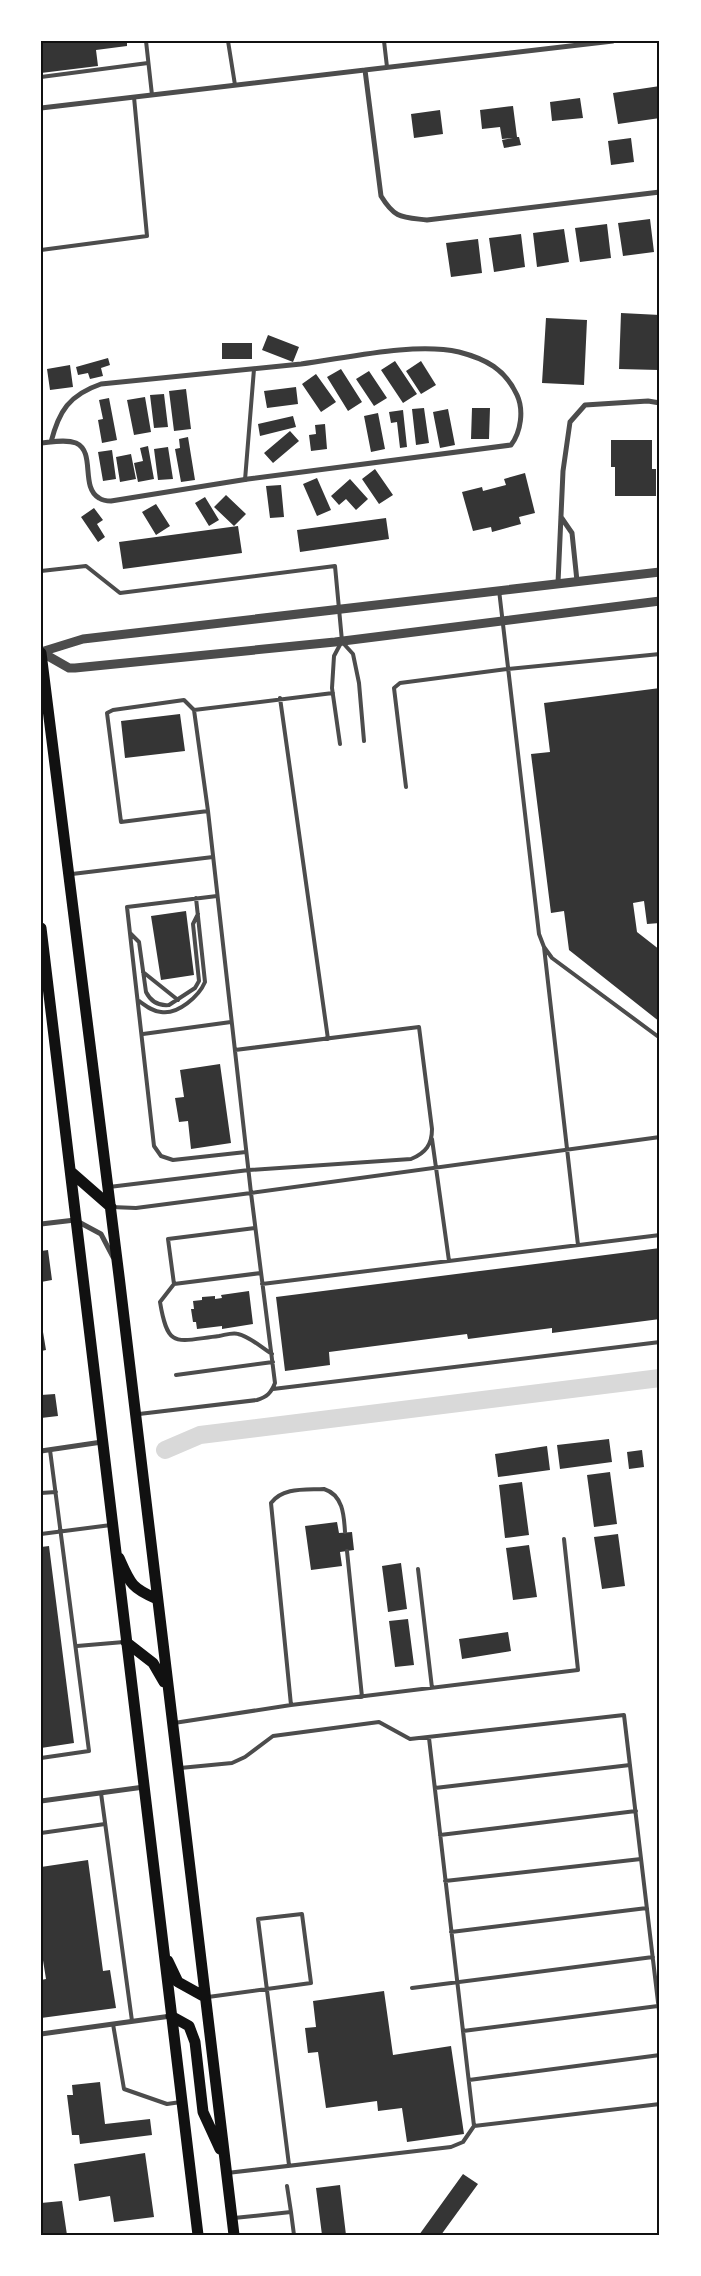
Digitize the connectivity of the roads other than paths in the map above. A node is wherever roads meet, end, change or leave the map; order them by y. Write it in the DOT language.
graph roads {
  1 [pos="146,41"];
  2 [pos="228,41"];
  3 [pos="384,41"];
  4 [pos="613,41"];
  5 [pos="148,64"];
  6 [pos="387,67"];
  7 [pos="366,70"];
  8 [pos="41,77"];
  9 [pos="235,85"];
  10 [pos="152,95"];
  11 [pos="134,97"];
  12 [pos="41,108"];
  13 [pos="660,192"];
  14 [pos="41,250"];
  15 [pos="254,368"];
  16 [pos="660,403"];
  17 [pos="51,442"];
  18 [pos="41,443"];
  19 [pos="245,480"];
  20 [pos="561,516"];
  21 [pos="41,571"];
  22 [pos="660,572"];
  23 [pos="577,581"];
  24 [pos="558,583"];
  25 [pos="499,589"];
  26 [pos="660,601"];
  27 [pos="339,609"];
  28 [pos="503,619"];
  29 [pos="342,641"];
  30 [pos="41,652"];
  31 [pos="660,654"];
  32 [pos="507,670"];
  33 [pos="333,693"];
  34 [pos="280,698"];
  35 [pos="194,710"];
  36 [pos="364,741"];
  37 [pos="340,744"];
  38 [pos="406,787"];
  39 [pos="208,812"];
  40 [pos="213,857"];
  41 [pos="70,874"];
  42 [pos="217,896"];
  43 [pos="196,898"];
  44 [pos="198,914"];
  45 [pos="41,928"];
  46 [pos="130,932"];
  47 [pos="544,947"];
  48 [pos="143,972"];
  49 [pos="45,993"];
  50 [pos="178,1000"];
  51 [pos="139,1001"];
  52 [pos="231,1022"];
  53 [pos="143,1034"];
  54 [pos="660,1038"];
  55 [pos="328,1039"];
  56 [pos="234,1050"];
  57 [pos="432,1137"];
  58 [pos="660,1137"];
  59 [pos="567,1150"];
  60 [pos="246,1152"];
  61 [pos="436,1168"];
  62 [pos="249,1170"];
  63 [pos="71,1172"];
  64 [pos="109,1186"];
  65 [pos="251,1193"];
  66 [pos="112,1207"];
  67 [pos="75,1220"];
  68 [pos="41,1224"];
  69 [pos="255,1228"];
  70 [pos="660,1235"];
  71 [pos="578,1245"];
  72 [pos="449,1261"];
  73 [pos="119,1269"];
  74 [pos="261,1273"];
  75 [pos="174,1284"];
  76 [pos="262,1284"];
  77 [pos="660,1342"];
  78 [pos="272,1354"];
  79 [pos="273,1362"];
  80 [pos="176,1375"];
  81 [pos="273,1389"];
  82 [pos="135,1415"];
  83 [pos="102,1442"];
  84 [pos="50,1450"];
  85 [pos="41,1451"];
  86 [pos="56,1492"];
  87 [pos="41,1493"];
  88 [pos="112,1525"];
  89 [pos="61,1531"];
  90 [pos="345,1532"];
  91 [pos="41,1534"];
  92 [pos="564,1539"];
  93 [pos="114,1548"];
  94 [pos="347,1551"];
  95 [pos="418,1569"];
  96 [pos="157,1599"];
  97 [pos="126,1642"];
  98 [pos="77,1646"];
  99 [pos="168,1688"];
  100 [pos="432,1688"];
  101 [pos="362,1697"];
  102 [pos="291,1705"];
  103 [pos="172,1723"];
  104 [pos="429,1738"];
  105 [pos="41,1758"];
  106 [pos="630,1766"];
  107 [pos="178,1768"];
  108 [pos="144,1787"];
  109 [pos="434,1788"];
  110 [pos="101,1793"];
  111 [pos="41,1801"];
  112 [pos="636,1811"];
  113 [pos="105,1824"];
  114 [pos="41,1833"];
  115 [pos="440,1834"];
  116 [pos="641,1859"];
  117 [pos="446,1881"];
  118 [pos="647,1908"];
  119 [pos="452,1932"];
  120 [pos="164,1953"];
  121 [pos="653,1957"];
  122 [pos="457,1982"];
  123 [pos="412,1988"];
  124 [pos="267,1989"];
  125 [pos="205,1997"];
  126 [pos="658,2006"];
  127 [pos="171,2016"];
  128 [pos="660,2018"];
  129 [pos="132,2021"];
  130 [pos="113,2024"];
  131 [pos="463,2031"];
  132 [pos="41,2034"];
  133 [pos="660,2055"];
  134 [pos="469,2080"];
  135 [pos="182,2102"];
  136 [pos="660,2104"];
  137 [pos="474,2126"];
  138 [pos="225,2160"];
  139 [pos="289,2165"];
  140 [pos="226,2173"];
  141 [pos="287,2186"];
  142 [pos="291,2212"];
  143 [pos="232,2219"];
  144 [pos="198,2235"];
  145 [pos="234,2235"];
  146 [pos="294,2235"];
  1 -- 5 [label="lane"];
  2 -- 9 [label="lane"];
  3 -- 6 [label="lane"];
  4 -- 6 [label="street"];
  5 -- 8 [label="lane"];
  5 -- 10 [label="lane"];
  6 -- 7 [label="street"];
  7 -- 9 [label="street"];
  7 -- 13 [label="street"];
  9 -- 10 [label="street"];
  10 -- 11 [label="street"];
  11 -- 12 [label="street"];
  11 -- 14 [label="lane"];
  15 -- 17 [label="street"];
  15 -- 19 [label="lane"];
  15 -- 19 [label="street"];
  16 -- 20 [label="street"];
  17 -- 18 [label="street"];
  17 -- 19 [label="street"];
  20 -- 23 [label="street"];
  20 -- 24 [label="street"];
  21 -- 27 [label="lane"];
  22 -- 23 [label="street"];
  23 -- 24 [label="street"];
  24 -- 25 [label="street"];
  25 -- 27 [label="street"];
  25 -- 28 [label="lane"];
  26 -- 28 [label="street"];
  27 -- 29 [label="lane"];
  27 -- 30 [label="street"];
  28 -- 29 [label="street"];
  28 -- 32 [label="lane"];
  29 -- 30 [label="street"];
  29 -- 33 [label="lane"];
  29 -- 36 [label="lane"];
  30 -- 41 [label="main road"];
  31 -- 32 [label="lane"];
  32 -- 38 [label="lane"];
  32 -- 47 [label="lane"];
  33 -- 34 [label="lane"];
  33 -- 37 [label="lane"];
  34 -- 35 [label="lane"];
  34 -- 55 [label="lane"];
  35 -- 39 [label="lane"];
  35 -- 39 [label="lane"];
  39 -- 40 [label="lane"];
  40 -- 41 [label="lane"];
  40 -- 42 [label="lane"];
  41 -- 64 [label="main road"];
  42 -- 43 [label="lane"];
  42 -- 52 [label="lane"];
  43 -- 44 [label="lane"];
  43 -- 46 [label="lane"];
  44 -- 50 [label="lane"];
  44 -- 51 [label="lane"];
  45 -- 49 [label="main road"];
  46 -- 48 [label="lane"];
  46 -- 51 [label="lane"];
  47 -- 54 [label="lane"];
  47 -- 59 [label="lane"];
  48 -- 50 [label="lane"];
  48 -- 50 [label="lane"];
  49 -- 63 [label="main road"];
  51 -- 53 [label="lane"];
  52 -- 53 [label="lane"];
  52 -- 56 [label="lane"];
  53 -- 60 [label="lane"];
  55 -- 56 [label="lane"];
  55 -- 57 [label="lane"];
  56 -- 60 [label="lane"];
  57 -- 61 [label="lane"];
  57 -- 62 [label="lane"];
  58 -- 59 [label="lane"];
  59 -- 61 [label="lane"];
  59 -- 71 [label="lane"];
  60 -- 62 [label="lane"];
  61 -- 65 [label="lane"];
  61 -- 72 [label="lane"];
  62 -- 64 [label="lane"];
  62 -- 65 [label="lane"];
  63 -- 66 [label="main road"];
  63 -- 67 [label="main road"];
  64 -- 66 [label="main road"];
  65 -- 66 [label="lane"];
  65 -- 69 [label="lane"];
  66 -- 73 [label="main road"];
  67 -- 68 [label="street"];
  67 -- 73 [label="street"];
  67 -- 83 [label="main road"];
  69 -- 74 [label="lane"];
  69 -- 75 [label="lane"];
  70 -- 71 [label="lane"];
  71 -- 72 [label="lane"];
  72 -- 76 [label="lane"];
  73 -- 82 [label="main road"];
  74 -- 75 [label="lane"];
  74 -- 76 [label="lane"];
  75 -- 78 [label="lane"];
  76 -- 78 [label="lane"];
  77 -- 81 [label="lane"];
  78 -- 79 [label="lane"];
  79 -- 80 [label="lane"];
  79 -- 81 [label="lane"];
  81 -- 82 [label="lane"];
  82 -- 96 [label="main road"];
  83 -- 84 [label="street"];
  83 -- 88 [label="main road"];
  84 -- 85 [label="street"];
  84 -- 86 [label="lane"];
  86 -- 87 [label="lane"];
  86 -- 89 [label="lane"];
  88 -- 89 [label="lane"];
  88 -- 93 [label="main road"];
  89 -- 91 [label="lane"];
  89 -- 98 [label="lane"];
  90 -- 102 [label="lane"];
  92 -- 100 [label="lane"];
  93 -- 96 [label="main road"];
  93 -- 97 [label="main road"];
  94 -- 101 [label="lane"];
  95 -- 100 [label="lane"];
  96 -- 99 [label="main road"];
  97 -- 98 [label="lane"];
  97 -- 99 [label="main road"];
  97 -- 108 [label="main road"];
  98 -- 105 [label="lane"];
  99 -- 103 [label="main road"];
  100 -- 101 [label="lane"];
  101 -- 102 [label="lane"];
  102 -- 103 [label="lane"];
  103 -- 107 [label="main road"];
  104 -- 106 [label="lane"];
  104 -- 107 [label="lane"];
  104 -- 109 [label="lane"];
  106 -- 109 [label="lane"];
  106 -- 112 [label="lane"];
  107 -- 125 [label="main road"];
  108 -- 110 [label="street"];
  108 -- 120 [label="main road"];
  109 -- 115 [label="lane"];
  110 -- 111 [label="street"];
  110 -- 113 [label="lane"];
  112 -- 115 [label="lane"];
  112 -- 116 [label="lane"];
  113 -- 114 [label="lane"];
  113 -- 129 [label="lane"];
  115 -- 117 [label="lane"];
  116 -- 117 [label="lane"];
  116 -- 118 [label="lane"];
  117 -- 119 [label="lane"];
  118 -- 119 [label="lane"];
  118 -- 121 [label="lane"];
  119 -- 122 [label="lane"];
  120 -- 125 [label="main road"];
  120 -- 127 [label="main road"];
  121 -- 122 [label="lane"];
  121 -- 126 [label="lane"];
  122 -- 123 [label="lane"];
  122 -- 131 [label="lane"];
  124 -- 124 [label="lane"];
  124 -- 125 [label="lane"];
  124 -- 139 [label="lane"];
  125 -- 138 [label="main road"];
  126 -- 128 [label="lane"];
  126 -- 131 [label="lane"];
  127 -- 129 [label="street"];
  127 -- 135 [label="main road"];
  127 -- 138 [label="main road"];
  129 -- 130 [label="street"];
  130 -- 132 [label="street"];
  130 -- 135 [label="lane"];
  131 -- 134 [label="lane"];
  133 -- 134 [label="lane"];
  134 -- 137 [label="lane"];
  135 -- 144 [label="main road"];
  136 -- 137 [label="lane"];
  137 -- 139 [label="lane"];
  138 -- 140 [label="main road"];
  139 -- 140 [label="lane"];
  140 -- 143 [label="main road"];
  141 -- 142 [label="lane"];
  142 -- 143 [label="lane"];
  142 -- 146 [label="lane"];
  143 -- 145 [label="main road"];
}
